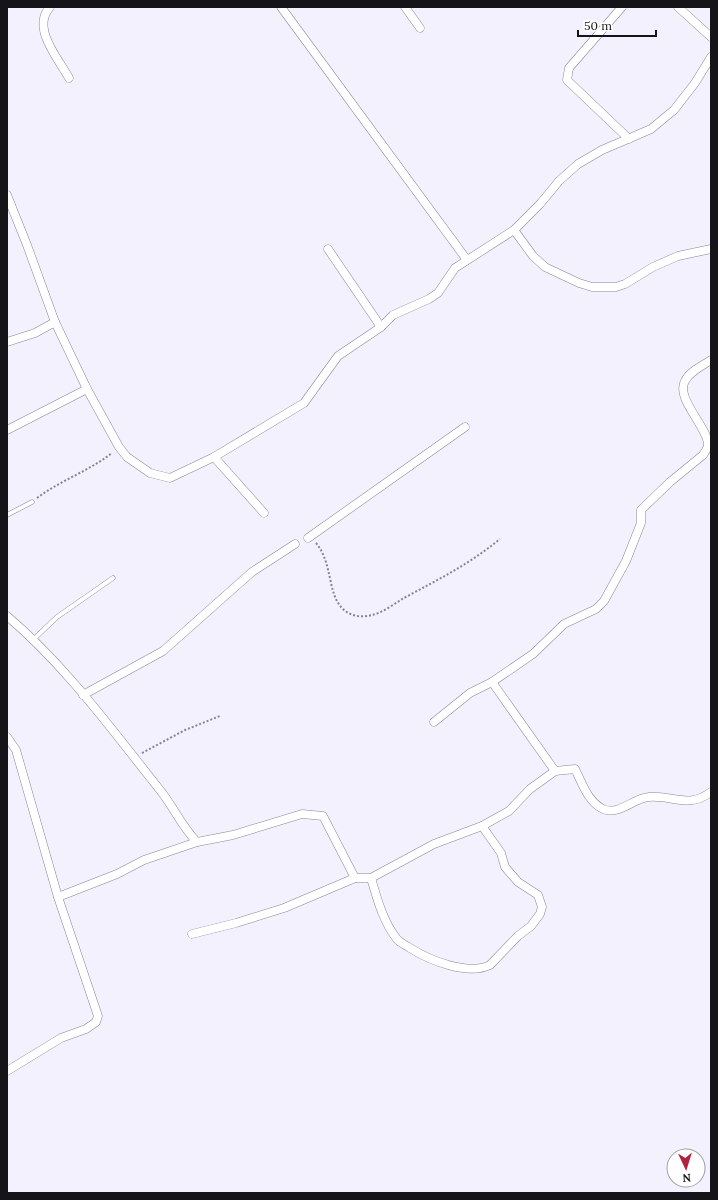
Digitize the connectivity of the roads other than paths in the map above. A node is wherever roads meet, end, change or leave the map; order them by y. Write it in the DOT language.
graph roads {
  1 [pos="50,7"];
  2 [pos="281,7"];
  3 [pos="405,7"];
  4 [pos="622,7"];
  5 [pos="678,7"];
  6 [pos="420,28"];
  7 [pos="710,33"];
  8 [pos="711,57"];
  9 [pos="69,78"];
  10 [pos="629,139"];
  11 [pos="7,195"];
  12 [pos="514,230"];
  13 [pos="328,249"];
  14 [pos="711,249"];
  15 [pos="467,260"];
  16 [pos="55,322"];
  17 [pos="380,327"];
  18 [pos="7,342"];
  19 [pos="711,360"];
  20 [pos="87,389"];
  21 [pos="465,427"];
  22 [pos="7,430"];
  23 [pos="214,457"];
  24 [pos="32,502"];
  25 [pos="264,513"];
  26 [pos="7,515"];
  27 [pos="308,538"];
  28 [pos="295,544"];
  29 [pos="113,578"];
  30 [pos="7,616"];
  31 [pos="34,639"];
  32 [pos="492,682"];
  33 [pos="83,695"];
  34 [pos="434,722"];
  35 [pos="7,737"];
  36 [pos="555,771"];
  37 [pos="711,792"];
  38 [pos="482,826"];
  39 [pos="197,842"];
  40 [pos="355,878"];
  41 [pos="372,878"];
  42 [pos="58,897"];
  43 [pos="192,934"];
  44 [pos="7,1071"];
  1 -- 9 [label="street"];
  2 -- 15 [label="street"];
  3 -- 6 [label="street"];
  4 -- 10 [label="street"];
  5 -- 7 [label="street"];
  8 -- 10 [label="street"];
  10 -- 12 [label="street"];
  11 -- 16 [label="street"];
  12 -- 14 [label="street"];
  12 -- 15 [label="street"];
  13 -- 17 [label="street"];
  15 -- 17 [label="street"];
  16 -- 18 [label="street"];
  16 -- 20 [label="street"];
  17 -- 23 [label="street"];
  19 -- 32 [label="street"];
  20 -- 22 [label="street"];
  20 -- 23 [label="street"];
  21 -- 27 [label="street"];
  23 -- 25 [label="street"];
  24 -- 26 [label="lane"];
  28 -- 33 [label="street"];
  29 -- 31 [label="lane"];
  30 -- 31 [label="street"];
  31 -- 33 [label="street"];
  32 -- 34 [label="street"];
  32 -- 36 [label="street"];
  33 -- 39 [label="street"];
  35 -- 42 [label="street"];
  36 -- 37 [label="street"];
  36 -- 38 [label="street"];
  38 -- 41 [label="street"];
  38 -- 41 [label="street"];
  39 -- 40 [label="street"];
  39 -- 42 [label="street"];
  40 -- 41 [label="street"];
  40 -- 43 [label="street"];
  42 -- 44 [label="street"];
}
